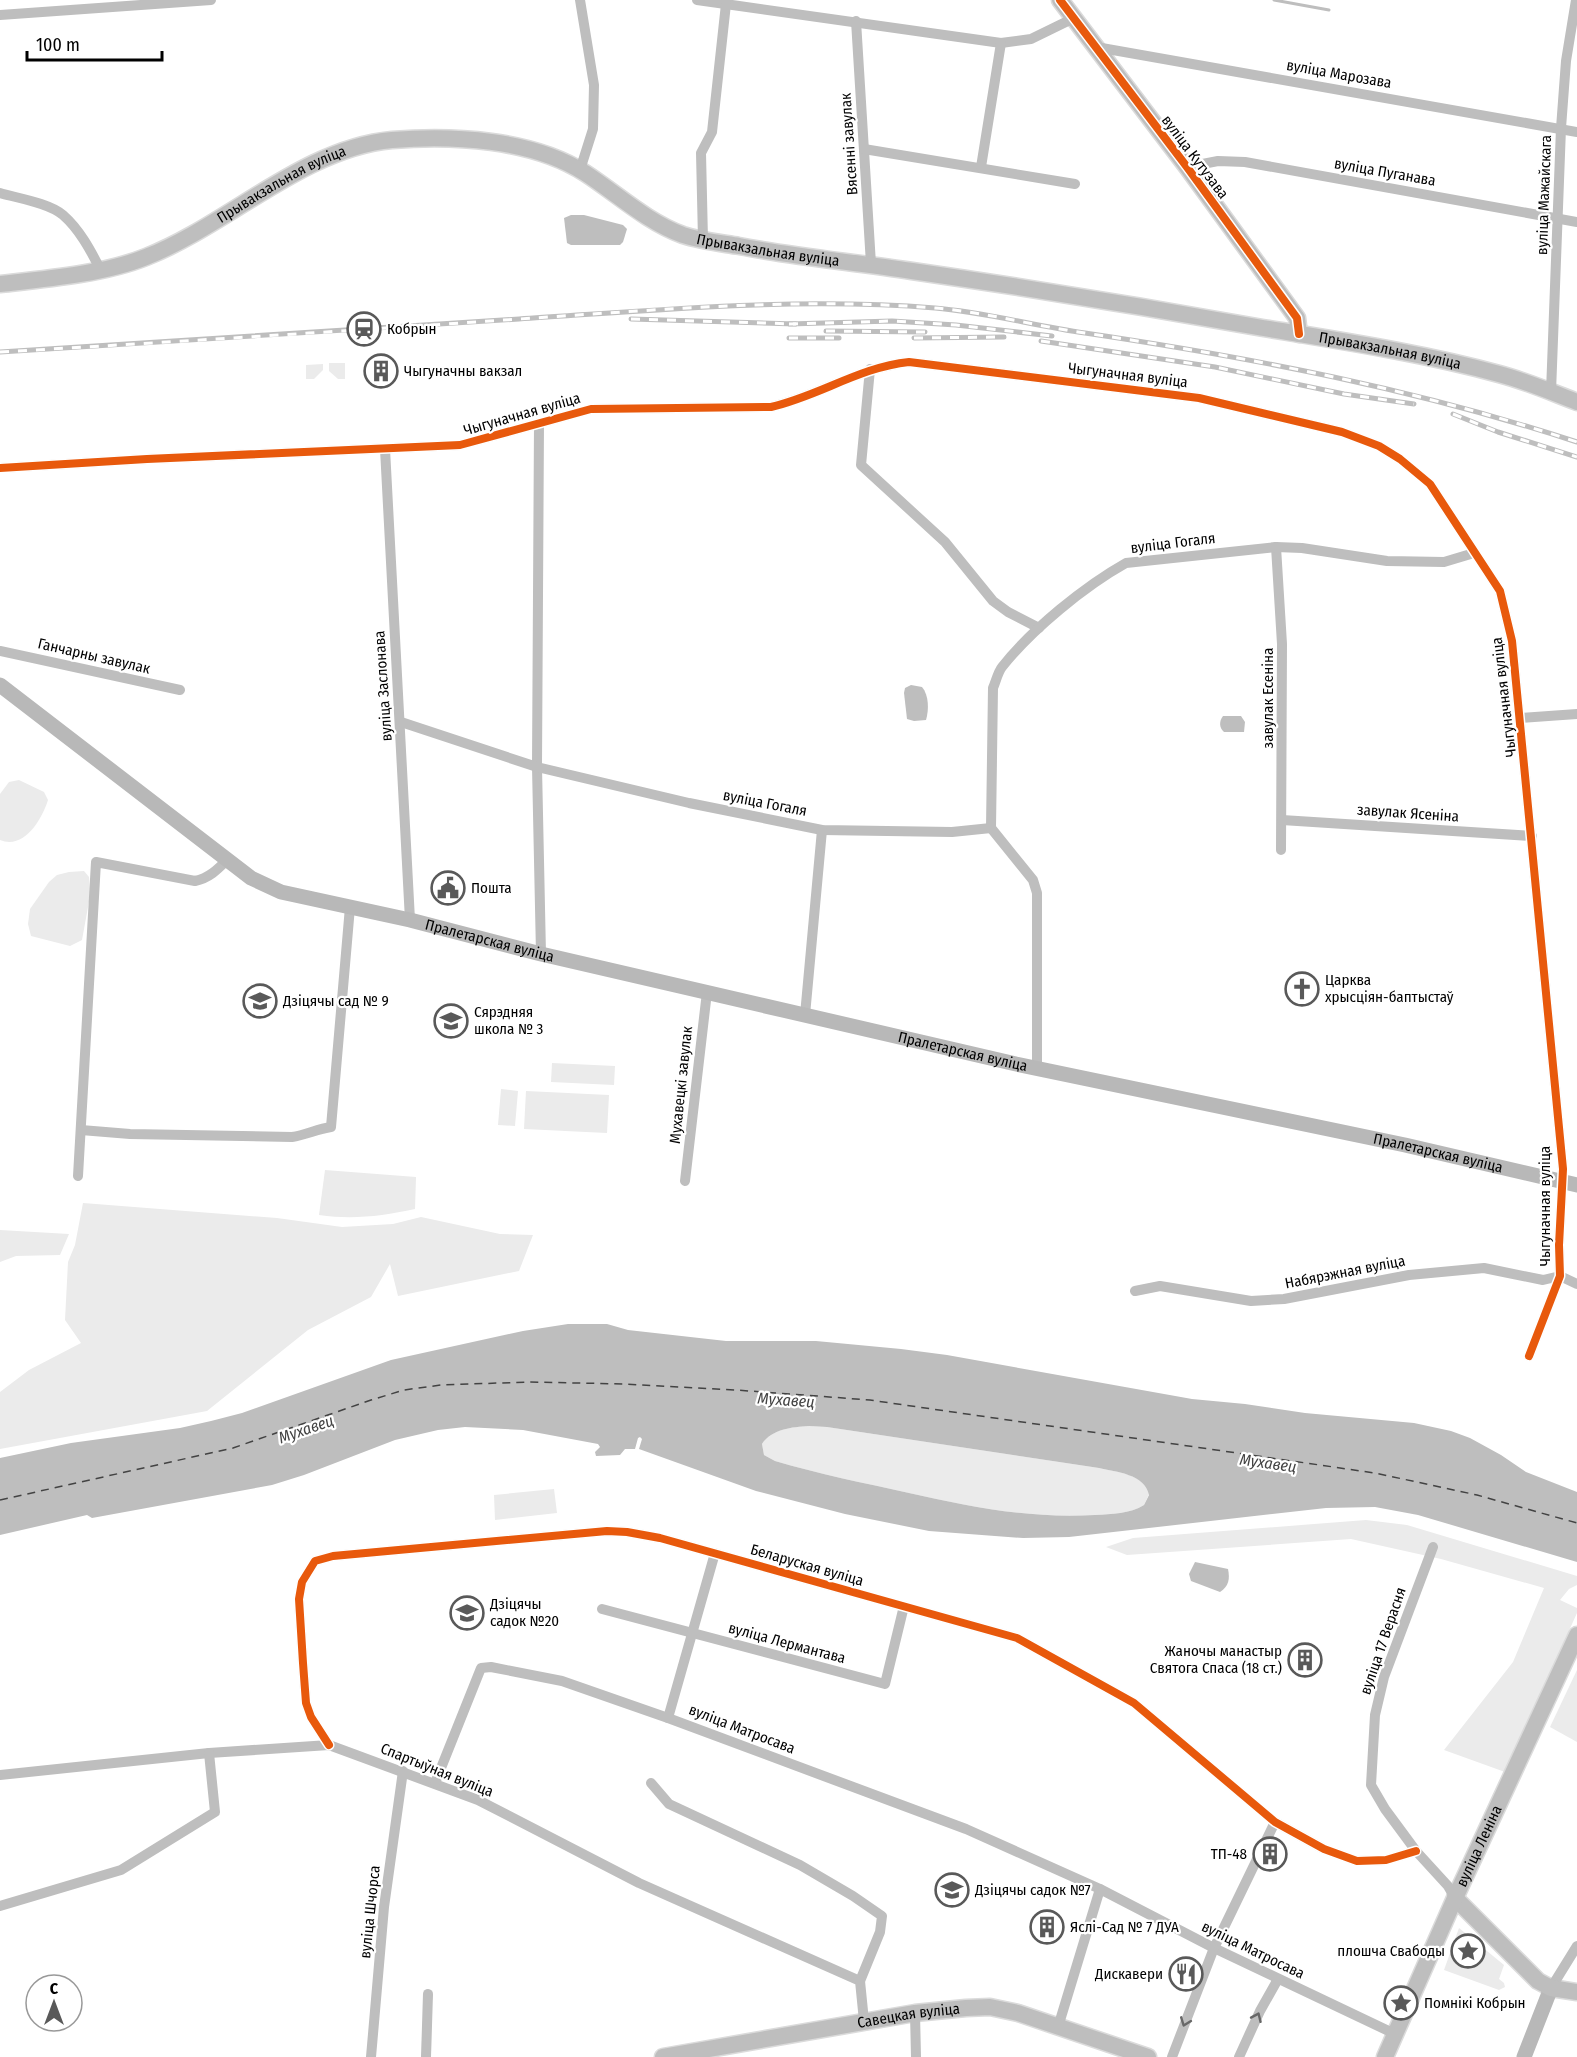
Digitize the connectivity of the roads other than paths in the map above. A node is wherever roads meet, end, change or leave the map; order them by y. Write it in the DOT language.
graph roads {
  1 [pos="211,0"];
  2 [pos="580,0"];
  3 [pos="697,0"];
  4 [pos="1060,0"];
  5 [pos="1576,0"];
  6 [pos="726,4"];
  7 [pos="0,15"];
  8 [pos="1074,18"];
  9 [pos="856,21"];
  10 [pos="1001,43"];
  11 [pos="1096,47"];
  12 [pos="1561,128"];
  13 [pos="1577,132"];
  14 [pos="864,149"];
  15 [pos="981,167"];
  16 [pos="1187,167"];
  17 [pos="580,170"];
  18 [pos="1075,184"];
  19 [pos="0,193"];
  20 [pos="1559,219"];
  21 [pos="1577,222"];
  22 [pos="703,240"];
  23 [pos="871,264"];
  24 [pos="100,269"];
  25 [pos="0,284"];
  26 [pos="1299,334"];
  27 [pos="870,369"];
  28 [pos="1551,392"];
  29 [pos="1577,402"];
  30 [pos="538,423"];
  31 [pos="385,449"];
  32 [pos="0,468"];
  33 [pos="1276,547"];
  34 [pos="1474,553"];
  35 [pos="1039,628"];
  36 [pos="0,651"];
  37 [pos="0,685"];
  38 [pos="180,690"];
  39 [pos="1577,714"];
  40 [pos="1520,718"];
  41 [pos="401,722"];
  42 [pos="537,767"];
  43 [pos="1282,820"];
  44 [pos="991,828"];
  45 [pos="822,830"];
  46 [pos="1532,836"];
  47 [pos="1281,850"];
  48 [pos="227,860"];
  49 [pos="350,907"];
  50 [pos="410,920"];
  51 [pos="541,954"];
  52 [pos="706,992"];
  53 [pos="805,1015"];
  54 [pos="1037,1068"];
  55 [pos="81,1130"];
  56 [pos="78,1176"];
  57 [pos="685,1181"];
  58 [pos="1570,1183"];
  59 [pos="1560,1276"];
  60 [pos="1577,1284"];
  61 [pos="1135,1291"];
  62 [pos="1528,1356"];
  63 [pos="1433,1547"];
  64 [pos="715,1553"];
  65 [pos="904,1606"];
  66 [pos="602,1609"];
  67 [pos="692,1633"];
  68 [pos="1577,1635"];
  69 [pos="668,1718"];
  70 [pos="329,1745"];
  71 [pos="209,1753"];
  72 [pos="403,1771"];
  73 [pos="0,1775"];
  74 [pos="435,1783"];
  75 [pos="651,1783"];
  76 [pos="1275,1822"];
  77 [pos="1416,1851"];
  78 [pos="1100,1889"];
  79 [pos="1455,1898"];
  80 [pos="0,1906"];
  81 [pos="1577,1946"];
  82 [pos="1214,1948"];
  83 [pos="1278,1979"];
  84 [pos="860,1981"];
  85 [pos="1551,1988"];
  86 [pos="1577,1992"];
  87 [pos="428,1994"];
  88 [pos="915,2013"];
  89 [pos="864,2022"];
  90 [pos="1058,2027"];
  91 [pos="1395,2034"];
  92 [pos="371,2057"];
  93 [pos="426,2057"];
  94 [pos="663,2057"];
  95 [pos="916,2057"];
  96 [pos="1148,2057"];
  97 [pos="1172,2057"];
  98 [pos="1239,2057"];
  99 [pos="1385,2057"];
  100 [pos="1524,2057"];
  1 -- 7 [label="street"];
  2 -- 17 [label="street"];
  3 -- 6 [label="street"];
  4 -- 8 [label="main road, вуліца Кутузава"];
  5 -- 12 [label="street, вуліца Мажайскага"];
  6 -- 9 [label="street"];
  6 -- 22 [label="street"];
  8 -- 10 [label="street"];
  8 -- 11 [label="main road, вуліца Кутузава"];
  9 -- 10 [label="street"];
  9 -- 14 [label="street, Вясенні завулак"];
  10 -- 15 [label="street"];
  11 -- 12 [label="street, вуліца Марозава"];
  11 -- 16 [label="main road, вуліца Кутузава"];
  12 -- 13 [label="street, вуліца Марозава"];
  12 -- 20 [label="street, вуліца Мажайскага"];
  14 -- 15 [label="street"];
  14 -- 23 [label="street, Вясенні завулак"];
  15 -- 18 [label="street"];
  16 -- 20 [label="street, вуліца Пуганава"];
  16 -- 26 [label="main road, вуліца Кутузава"];
  17 -- 22 [label="main road, Прывакзальная вуліца"];
  17 -- 24 [label="main road, Прывакзальная вуліца"];
  19 -- 24 [label="street"];
  20 -- 21 [label="street, вуліца Пуганава"];
  20 -- 28 [label="street, вуліца Мажайскага"];
  22 -- 23 [label="main road, Прывакзальная вуліца"];
  23 -- 26 [label="main road, Прывакзальная вуліца"];
  24 -- 25 [label="main road, Прывакзальная вуліца"];
  26 -- 28 [label="main road, Прывакзальная вуліца"];
  27 -- 30 [label="street, Чыгуначная вуліца"];
  27 -- 34 [label="street, Чыгуначная вуліца"];
  27 -- 35 [label="street"];
  28 -- 29 [label="main road, Прывакзальная вуліца"];
  30 -- 31 [label="street, Чыгуначная вуліца"];
  30 -- 42 [label="street"];
  31 -- 32 [label="street, Чыгуначная вуліца"];
  31 -- 41 [label="street, вуліца Заслонава"];
  33 -- 34 [label="street, вуліца Гогаля"];
  33 -- 35 [label="street, вуліца Гогаля"];
  33 -- 43 [label="street, завулак Есеніна"];
  34 -- 40 [label="street, Чыгуначная вуліца"];
  35 -- 44 [label="street, вуліца Гогаля"];
  36 -- 38 [label="street, Ганчарны завулак"];
  37 -- 48 [label="main road, Пралетарская вуліца"];
  39 -- 40 [label="street"];
  40 -- 46 [label="street, Чыгуначная вуліца"];
  41 -- 42 [label="street, вуліца Гогаля"];
  41 -- 50 [label="street, вуліца Заслонава"];
  42 -- 45 [label="street, вуліца Гогаля"];
  42 -- 51 [label="street"];
  43 -- 46 [label="street, завулак Ясеніна"];
  43 -- 47 [label="street, завулак Есеніна"];
  44 -- 45 [label="street, вуліца Гогаля"];
  44 -- 54 [label="street"];
  45 -- 53 [label="street"];
  46 -- 58 [label="street, Чыгуначная вуліца"];
  48 -- 49 [label="main road, Пралетарская вуліца"];
  48 -- 55 [label="street"];
  49 -- 50 [label="main road, Пралетарская вуліца"];
  49 -- 55 [label="street"];
  50 -- 51 [label="main road, Пралетарская вуліца"];
  51 -- 52 [label="main road, Пралетарская вуліца"];
  52 -- 53 [label="main road, Пралетарская вуліца"];
  52 -- 57 [label="street, Мухавецкі завулак"];
  53 -- 54 [label="main road, Пралетарская вуліца"];
  54 -- 58 [label="main road, Пралетарская вуліца"];
  55 -- 56 [label="street"];
  58 -- 59 [label="street, Чыгуначная вуліца"];
  59 -- 60 [label="street, Чыгуначная вуліца"];
  59 -- 61 [label="street, Набярэжная вуліца"];
  59 -- 62 [label="street"];
  63 -- 77 [label="street, вуліца 17 Верасня"];
  64 -- 65 [label="street, Беларуская вуліца"];
  64 -- 67 [label="street"];
  64 -- 70 [label="street, Беларуская вуліца"];
  65 -- 67 [label="street, вуліца Лермантава"];
  65 -- 76 [label="street, Беларуская вуліца"];
  66 -- 67 [label="street, вуліца Лермантава"];
  67 -- 69 [label="street"];
  68 -- 79 [label="main road, вуліца Леніна"];
  69 -- 74 [label="street, вуліца Матросава"];
  69 -- 78 [label="street, вуліца Матросава"];
  70 -- 71 [label="street, Спартыўная вуліца"];
  70 -- 72 [label="street, Спартыўная вуліца"];
  71 -- 73 [label="street, Спартыўная вуліца"];
  71 -- 80 [label="street"];
  72 -- 74 [label="street, Спартыўная вуліца"];
  72 -- 92 [label="street, вуліца Шчорса"];
  74 -- 84 [label="street, Спартыўная вуліца"];
  75 -- 84 [label="street"];
  76 -- 77 [label="street, Беларуская вуліца"];
  76 -- 82 [label="street"];
  77 -- 79 [label="street, вуліца 17 Верасня"];
  78 -- 82 [label="street, вуліца Матросава"];
  78 -- 90 [label="street"];
  79 -- 85 [label="main road"];
  79 -- 91 [label="main road, вуліца Леніна"];
  81 -- 85 [label="street"];
  82 -- 83 [label="street, вуліца Матросава"];
  82 -- 97 [label="street, one-way"];
  83 -- 91 [label="street, вуліца Матросава"];
  98 -- 83 [label="street, one-way"];
  84 -- 89 [label="street"];
  85 -- 86 [label="main road"];
  85 -- 100 [label="main road"];
  87 -- 93 [label="street"];
  88 -- 89 [label="main road, Савецкая вуліца"];
  88 -- 90 [label="main road, Савецкая вуліца"];
  88 -- 95 [label="street"];
  89 -- 94 [label="main road, Савецкая вуліца"];
  90 -- 96 [label="main road, Савецкая вуліца"];
  91 -- 99 [label="main road, вуліца Леніна"];
}
